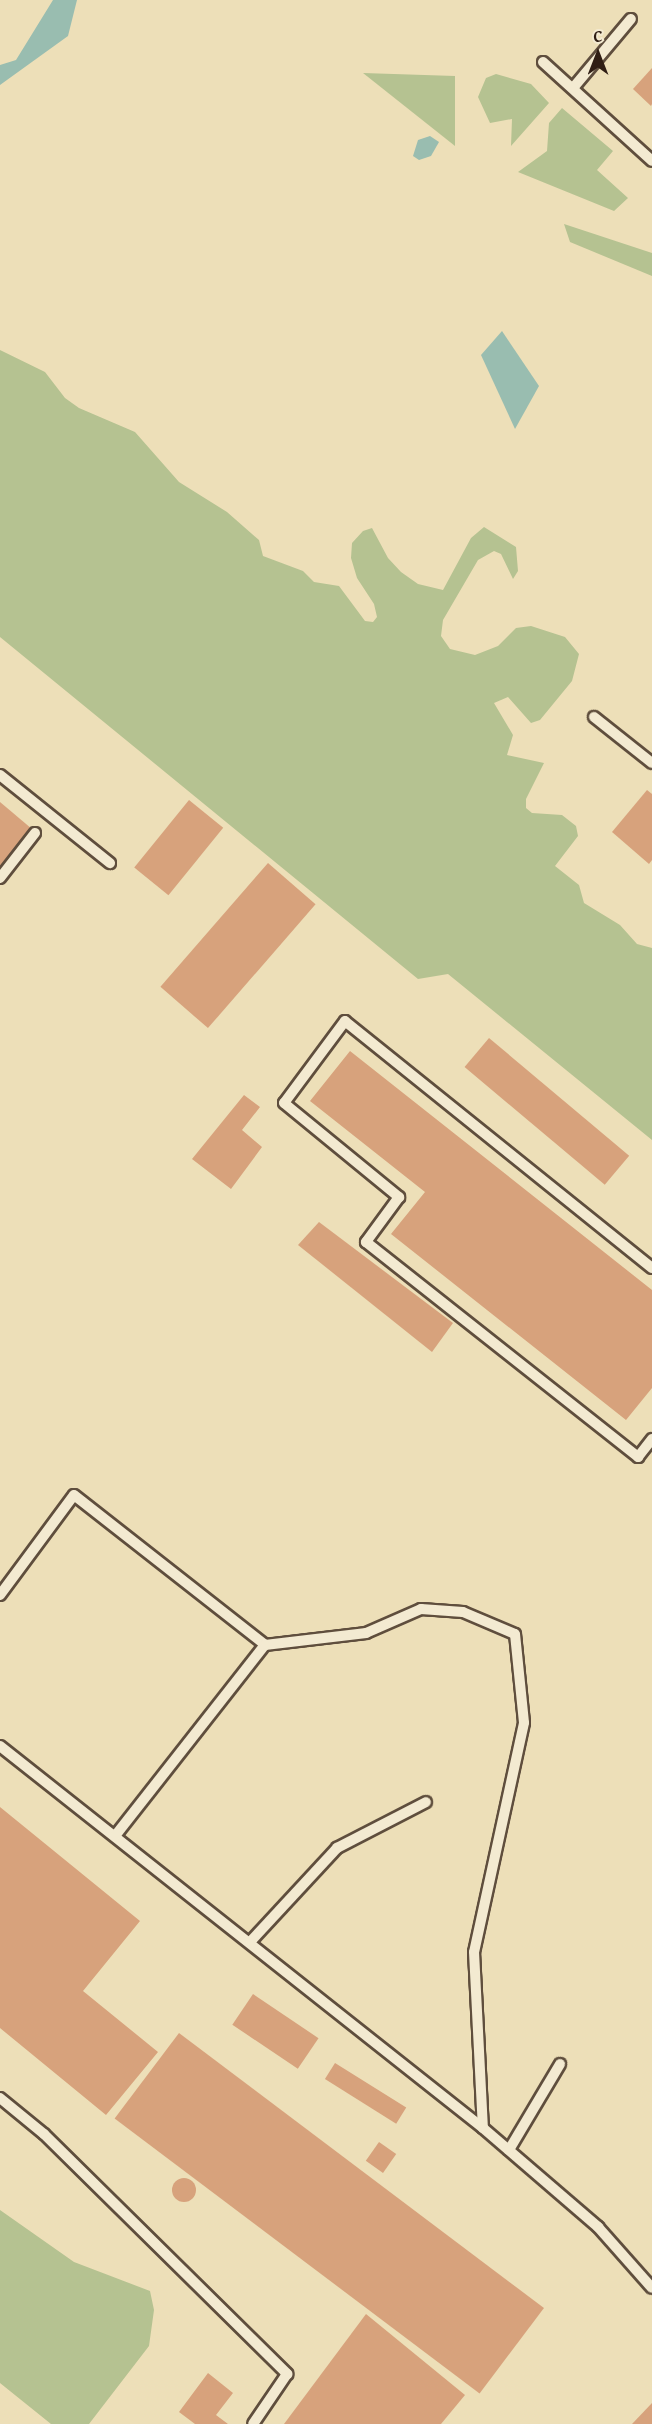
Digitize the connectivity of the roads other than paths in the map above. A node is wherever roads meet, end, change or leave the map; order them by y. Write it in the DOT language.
graph roads {
  1 [pos="631,19"];
  2 [pos="543,62"];
  3 [pos="573,88"];
  4 [pos="652,161"];
  5 [pos="594,717"];
  6 [pos="652,763"];
  7 [pos="0,775"];
  8 [pos="35,833"];
  9 [pos="110,863"];
  10 [pos="0,878"];
  11 [pos="652,1268"];
  12 [pos="652,1439"];
  13 [pos="0,1595"];
  14 [pos="265,1645"];
  15 [pos="0,1746"];
  16 [pos="426,1802"];
  17 [pos="115,1836"];
  18 [pos="251,1941"];
  19 [pos="560,2064"];
  20 [pos="0,2098"];
  21 [pos="483,2128"];
  22 [pos="509,2150"];
  23 [pos="652,2288"];
  24 [pos="253,2424"];
  1 -- 3 [label="lane"];
  2 -- 3 [label="lane"];
  3 -- 4 [label="lane"];
  5 -- 6 [label="lane"];
  7 -- 9 [label="lane"];
  8 -- 10 [label="lane"];
  11 -- 12 [label="lane"];
  13 -- 14 [label="lane"];
  14 -- 17 [label="lane"];
  14 -- 21 [label="lane"];
  15 -- 17 [label="lane"];
  16 -- 18 [label="lane"];
  17 -- 18 [label="lane"];
  18 -- 21 [label="lane"];
  19 -- 22 [label="lane"];
  20 -- 24 [label="lane"];
  21 -- 22 [label="lane"];
  22 -- 23 [label="lane"];
}
